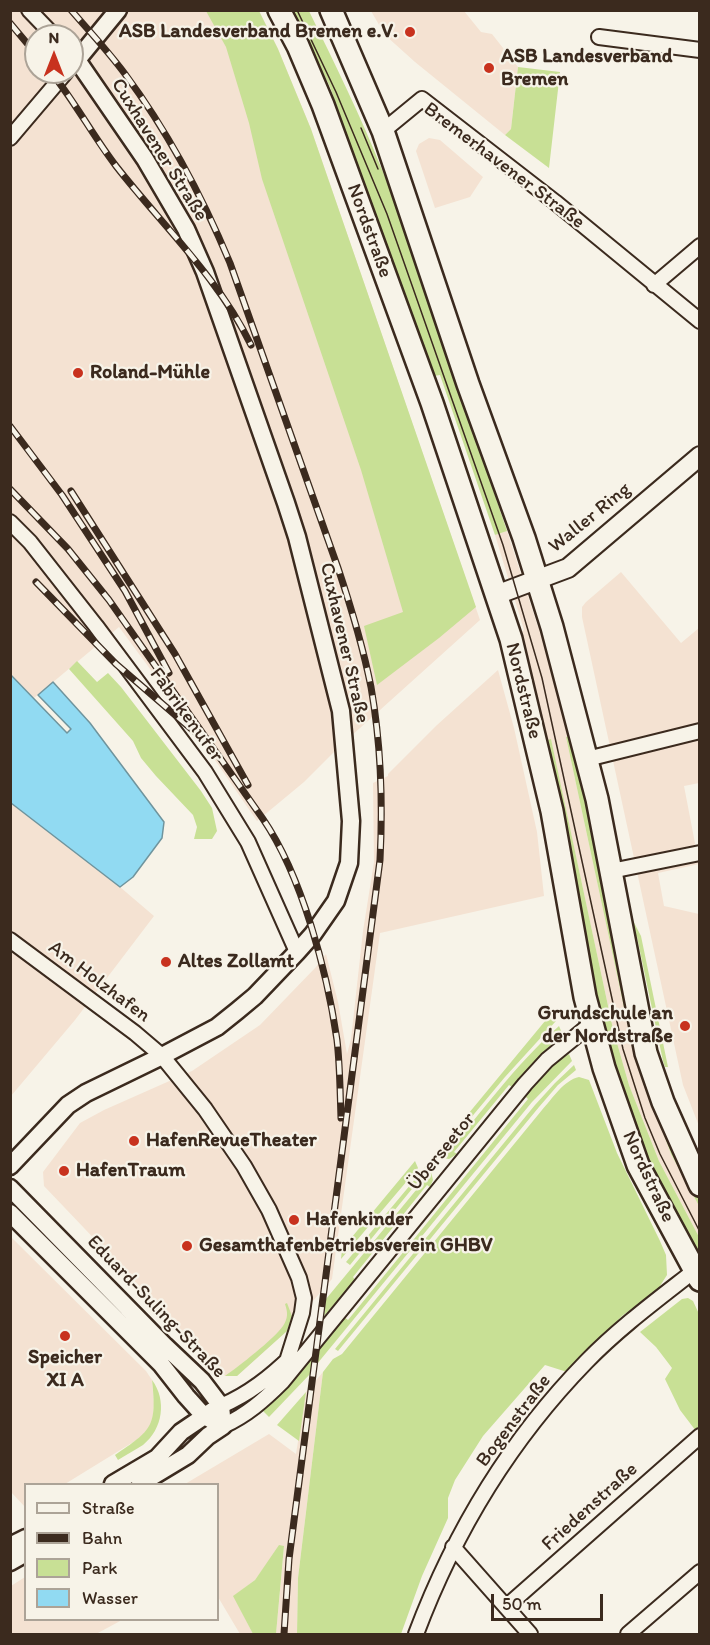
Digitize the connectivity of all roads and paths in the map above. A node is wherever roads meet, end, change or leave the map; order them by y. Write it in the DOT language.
graph roads {
  1 [pos="29,10"];
  2 [pos="118,10"];
  3 [pos="279,10"];
  4 [pos="331,10"];
  5 [pos="42,24"];
  6 [pos="599,38"];
  7 [pos="84,49"];
  8 [pos="699,50"];
  9 [pos="84,79"];
  10 [pos="55,84"];
  11 [pos="383,131"];
  12 [pos="10,138"];
  13 [pos="699,246"];
  14 [pos="654,285"];
  15 [pos="699,321"];
  16 [pos="699,456"];
  17 [pos="10,522"];
  18 [pos="537,580"];
  19 [pos="496,595"];
  20 [pos="699,730"];
  21 [pos="587,759"];
  22 [pos="699,853"];
  23 [pos="611,871"];
  24 [pos="10,940"];
  25 [pos="297,952"];
  26 [pos="591,1024"];
  27 [pos="162,1056"];
  28 [pos="10,1166"];
  29 [pos="699,1185"];
  30 [pos="10,1188"];
  31 [pos="10,1213"];
  32 [pos="697,1276"];
  33 [pos="336,1316"];
  34 [pos="287,1361"];
  35 [pos="221,1406"];
  36 [pos="204,1416"];
  37 [pos="223,1426"];
  38 [pos="699,1436"];
  39 [pos="116,1483"];
  40 [pos="143,1483"];
  41 [pos="24,1539"];
  42 [pos="10,1546"];
  43 [pos="453,1548"];
  44 [pos="24,1554"];
  45 [pos="10,1562"];
  46 [pos="699,1572"];
  47 [pos="506,1607"];
  48 [pos="416,1635"];
  49 [pos="530,1635"];
  50 [pos="628,1635"];
  1 -- 5 [label="street"];
  2 -- 7 [label="street"];
  3 -- 19 [label="main road, Nordstraße"];
  4 -- 11 [label="main road"];
  6 -- 8 [label="street"];
  9 -- 25 [label="street, Cuxhavener Straße"];
  10 -- 12 [label="street"];
  11 -- 14 [label="street, Bremerhavener Straße"];
  11 -- 18 [label="main road"];
  13 -- 14 [label="street"];
  14 -- 15 [label="street, Bremerhavener Straße"];
  16 -- 18 [label="main road, Waller Ring"];
  17 -- 25 [label="street, Fabrikenufer"];
  18 -- 19 [label="main road, Waller Ring"];
  18 -- 21 [label="main road"];
  19 -- 26 [label="main road, Nordstraße"];
  20 -- 21 [label="street"];
  21 -- 23 [label="main road"];
  22 -- 23 [label="street"];
  23 -- 29 [label="main road"];
  24 -- 27 [label="street, Am Holzhafen"];
  25 -- 27 [label="street, Cuxhavener Straße"];
  26 -- 32 [label="main road, Nordstraße"];
  26 -- 33 [label="street, Überseetor"];
  27 -- 28 [label="street, Cuxhavener Straße"];
  27 -- 34 [label="street, Am Holzhafen"];
  30 -- 35 [label="street, Eduard-Suling-Straße"];
  31 -- 36 [label="street, Eduard-Suling-Straße"];
  32 -- 43 [label="street, Bogenstraße"];
  33 -- 34 [label="street, Überseetor"];
  33 -- 37 [label="street, Überseetor"];
  34 -- 35 [label="street, Überseetor"];
  35 -- 36 [label="street, Überseetor"];
  35 -- 37 [label="street, Eduard-Suling-Straße"];
  36 -- 37 [label="street, Eduard-Suling-Straße"];
  36 -- 39 [label="street, Überseetor"];
  37 -- 40 [label="street, Überseetor"];
  38 -- 47 [label="street, Friedenstraße"];
  41 -- 42 [label="street"];
  43 -- 47 [label="street"];
  43 -- 48 [label="street, Bogenstraße"];
  44 -- 45 [label="street"];
  46 -- 50 [label="street"];
  47 -- 49 [label="street"];
}
